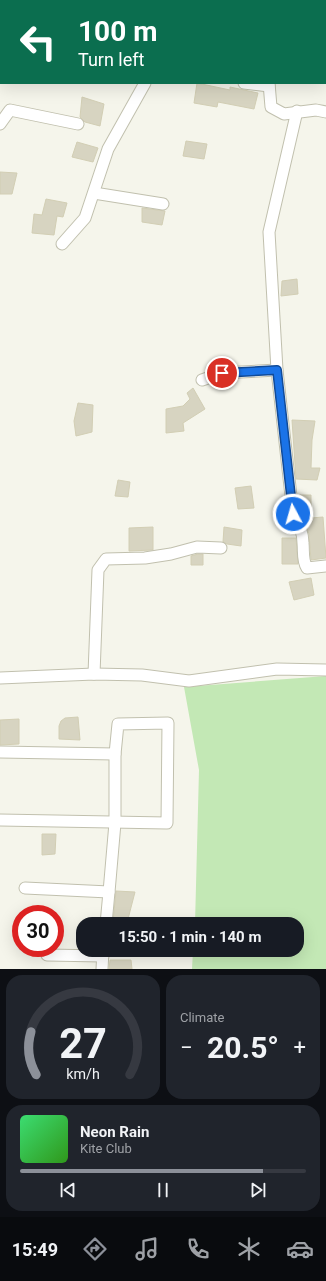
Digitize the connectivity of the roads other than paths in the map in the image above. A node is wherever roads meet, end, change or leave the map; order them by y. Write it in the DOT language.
graph roads {
  1 [pos="144,84"];
  2 [pos="256,84"];
  3 [pos="269,85"];
  4 [pos="297,111"];
  5 [pos="326,112"];
  6 [pos="0,124"];
  7 [pos="78,124"];
  8 [pos="94,193"];
  9 [pos="163,204"];
  10 [pos="62,244"];
  11 [pos="277,370"];
  12 [pos="202,380"];
  13 [pos="222,548"];
  14 [pos="326,566"];
  15 [pos="326,670"];
  16 [pos="94,674"];
  17 [pos="0,678"];
  18 [pos="0,752"];
  19 [pos="115,754"];
  20 [pos="0,820"];
  21 [pos="115,823"];
  22 [pos="25,888"];
  23 [pos="109,892"];
  24 [pos="107,917"];
  25 [pos="64,954"];
  26 [pos="76,954"];
  27 [pos="103,957"];
  28 [pos="102,969"];
  1 -- 8 [label="street"];
  2 -- 3 [label="street"];
  3 -- 4 [label="street"];
  4 -- 5 [label="street"];
  4 -- 11 [label="street"];
  6 -- 7 [label="street"];
  8 -- 9 [label="street"];
  8 -- 10 [label="street"];
  11 -- 12 [label="street"];
  11 -- 14 [label="street"];
  13 -- 16 [label="street"];
  15 -- 16 [label="street"];
  16 -- 17 [label="street"];
  18 -- 19 [label="street"];
  19 -- 21 [label="street"];
  19 -- 21 [label="street"];
  20 -- 21 [label="street"];
  21 -- 23 [label="street"];
  22 -- 23 [label="street"];
  23 -- 24 [label="street"];
  25 -- 26 [label="street"];
  27 -- 28 [label="street"];
}
